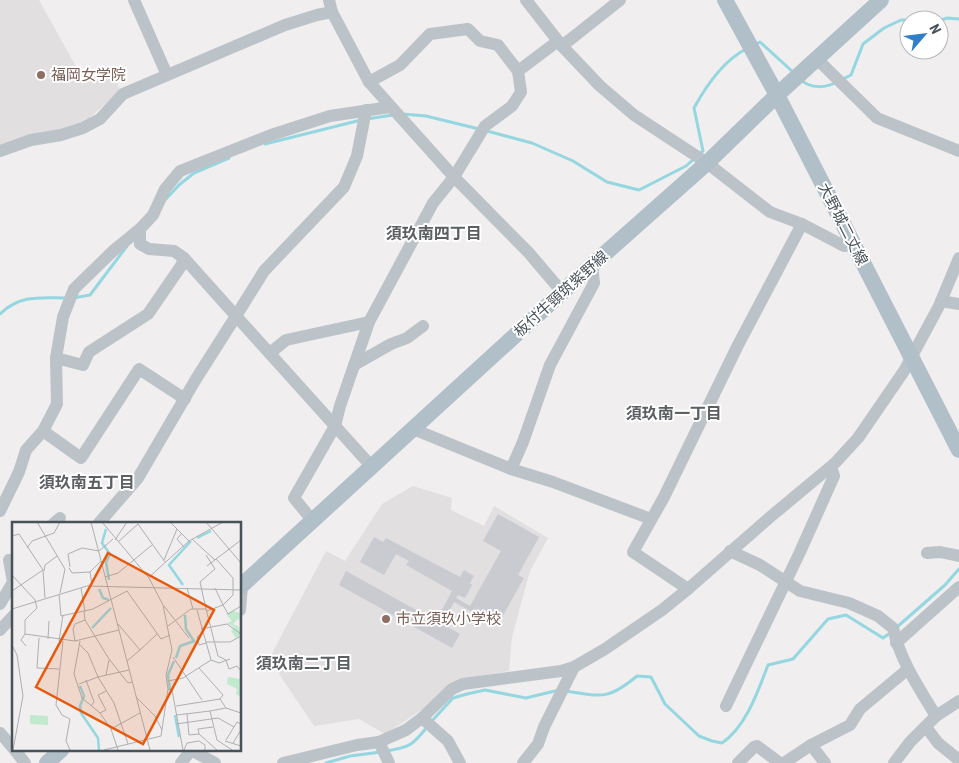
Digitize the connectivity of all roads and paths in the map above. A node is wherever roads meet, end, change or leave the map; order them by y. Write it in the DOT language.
graph roads {
  1 [pos="134,0"];
  2 [pos="526,0"];
  3 [pos="620,0"];
  4 [pos="881,0"];
  5 [pos="731,2"];
  6 [pos="330,6"];
  7 [pos="560,44"];
  8 [pos="817,58"];
  9 [pos="518,71"];
  10 [pos="167,75"];
  11 [pos="369,82"];
  12 [pos="777,96"];
  13 [pos="390,107"];
  14 [pos="366,110"];
  15 [pos="0,151"];
  16 [pos="959,151"];
  17 [pos="707,164"];
  18 [pos="454,177"];
  19 [pos="802,224"];
  20 [pos="140,229"];
  21 [pos="854,245"];
  22 [pos="184,258"];
  23 [pos="959,258"];
  24 [pos="592,265"];
  25 [pos="563,293"];
  26 [pos="941,301"];
  27 [pos="959,304"];
  28 [pos="236,316"];
  29 [pos="369,322"];
  30 [pos="423,326"];
  31 [pos="270,354"];
  32 [pos="56,358"];
  33 [pos="912,358"];
  34 [pos="354,365"];
  35 [pos="184,399"];
  36 [pos="335,426"];
  37 [pos="413,429"];
  38 [pos="43,431"];
  39 [pos="959,450"];
  40 [pos="372,467"];
  41 [pos="831,467"];
  42 [pos="511,468"];
  43 [pos="0,510"];
  44 [pos="651,519"];
  45 [pos="312,520"];
  46 [pos="100,522"];
  47 [pos="730,551"];
  48 [pos="927,554"];
  49 [pos="959,556"];
  50 [pos="8,559"];
  51 [pos="12,577"];
  52 [pos="785,582"];
  53 [pos="12,584"];
  54 [pos="241,586"];
  55 [pos="959,587"];
  56 [pos="688,589"];
  57 [pos="0,604"];
  58 [pos="12,617"];
  59 [pos="0,630"];
  60 [pos="896,643"];
  61 [pos="574,667"];
  62 [pos="908,669"];
  63 [pos="959,701"];
  64 [pos="726,706"];
  65 [pos="936,716"];
  66 [pos="422,718"];
  67 [pos="926,727"];
  68 [pos="0,733"];
  69 [pos="381,745"];
  70 [pos="811,745"];
  71 [pos="12,747"];
  72 [pos="15,750"];
  73 [pos="61,750"];
  74 [pos="192,750"];
  75 [pos="959,760"];
  76 [pos="389,762"];
  77 [pos="26,763"];
  78 [pos="47,763"];
  79 [pos="181,763"];
  80 [pos="215,763"];
  81 [pos="283,763"];
  82 [pos="460,763"];
  83 [pos="523,763"];
  84 [pos="738,763"];
  85 [pos="780,763"];
  86 [pos="784,763"];
  87 [pos="825,763"];
  88 [pos="894,763"];
  1 -- 10 [label="street"];
  2 -- 7 [label="street"];
  3 -- 7 [label="street"];
  4 -- 8 [label="main road, 板付牛頸筑紫野線"];
  5 -- 12 [label="main road, 大野城二丈線"];
  6 -- 10 [label="street"];
  6 -- 11 [label="street"];
  7 -- 9 [label="street"];
  7 -- 17 [label="street"];
  8 -- 12 [label="main road, 板付牛頸筑紫野線"];
  8 -- 16 [label="street"];
  9 -- 11 [label="street"];
  9 -- 18 [label="street"];
  10 -- 15 [label="street"];
  11 -- 13 [label="street"];
  12 -- 17 [label="main road, 板付牛頸筑紫野線"];
  12 -- 21 [label="main road, 大野城二丈線"];
  13 -- 14 [label="street"];
  13 -- 18 [label="street"];
  14 -- 20 [label="street"];
  14 -- 28 [label="street"];
  17 -- 19 [label="street"];
  17 -- 24 [label="main road, 板付牛頸筑紫野線"];
  18 -- 25 [label="street"];
  18 -- 29 [label="street"];
  19 -- 21 [label="street"];
  19 -- 44 [label="street"];
  20 -- 22 [label="street"];
  20 -- 32 [label="street"];
  21 -- 33 [label="main road, 大野城二丈線"];
  22 -- 28 [label="street"];
  22 -- 32 [label="street"];
  23 -- 26 [label="street"];
  24 -- 25 [label="main road, 板付牛頸筑紫野線"];
  24 -- 42 [label="street"];
  25 -- 37 [label="main road, 板付牛頸筑紫野線"];
  26 -- 27 [label="street"];
  26 -- 33 [label="street"];
  28 -- 31 [label="street"];
  28 -- 35 [label="street"];
  29 -- 31 [label="street"];
  29 -- 34 [label="street"];
  30 -- 34 [label="street"];
  31 -- 36 [label="street"];
  32 -- 38 [label="street"];
  33 -- 39 [label="main road, 大野城二丈線"];
  33 -- 41 [label="street"];
  34 -- 36 [label="street"];
  35 -- 38 [label="street"];
  35 -- 46 [label="street"];
  36 -- 40 [label="street"];
  36 -- 45 [label="street"];
  37 -- 40 [label="main road, 板付牛頸筑紫野線"];
  37 -- 42 [label="street"];
  38 -- 43 [label="street"];
  40 -- 45 [label="main road, 板付牛頸筑紫野線"];
  41 -- 47 [label="street"];
  41 -- 52 [label="street"];
  42 -- 44 [label="street"];
  44 -- 56 [label="street"];
  45 -- 54 [label="main road, 板付牛頸筑紫野線"];
  47 -- 52 [label="street"];
  47 -- 56 [label="street"];
  48 -- 49 [label="street"];
  50 -- 51 [label="street"];
  52 -- 60 [label="street"];
  52 -- 64 [label="street"];
  53 -- 57 [label="street"];
  55 -- 60 [label="street"];
  56 -- 61 [label="street"];
  58 -- 59 [label="street"];
  60 -- 62 [label="street"];
  61 -- 66 [label="street"];
  61 -- 83 [label="street"];
  62 -- 65 [label="street"];
  62 -- 70 [label="street"];
  63 -- 65 [label="street"];
  65 -- 67 [label="street"];
  66 -- 69 [label="street"];
  66 -- 82 [label="street"];
  67 -- 75 [label="street"];
  67 -- 88 [label="street"];
  68 -- 71 [label="street"];
  69 -- 76 [label="street"];
  69 -- 81 [label="street"];
  70 -- 86 [label="street"];
  70 -- 87 [label="street"];
  72 -- 77 [label="street"];
  73 -- 78 [label="main road"];
  74 -- 79 [label="street"];
  74 -- 80 [label="street"];
  84 -- 85 [label="street"];
}
